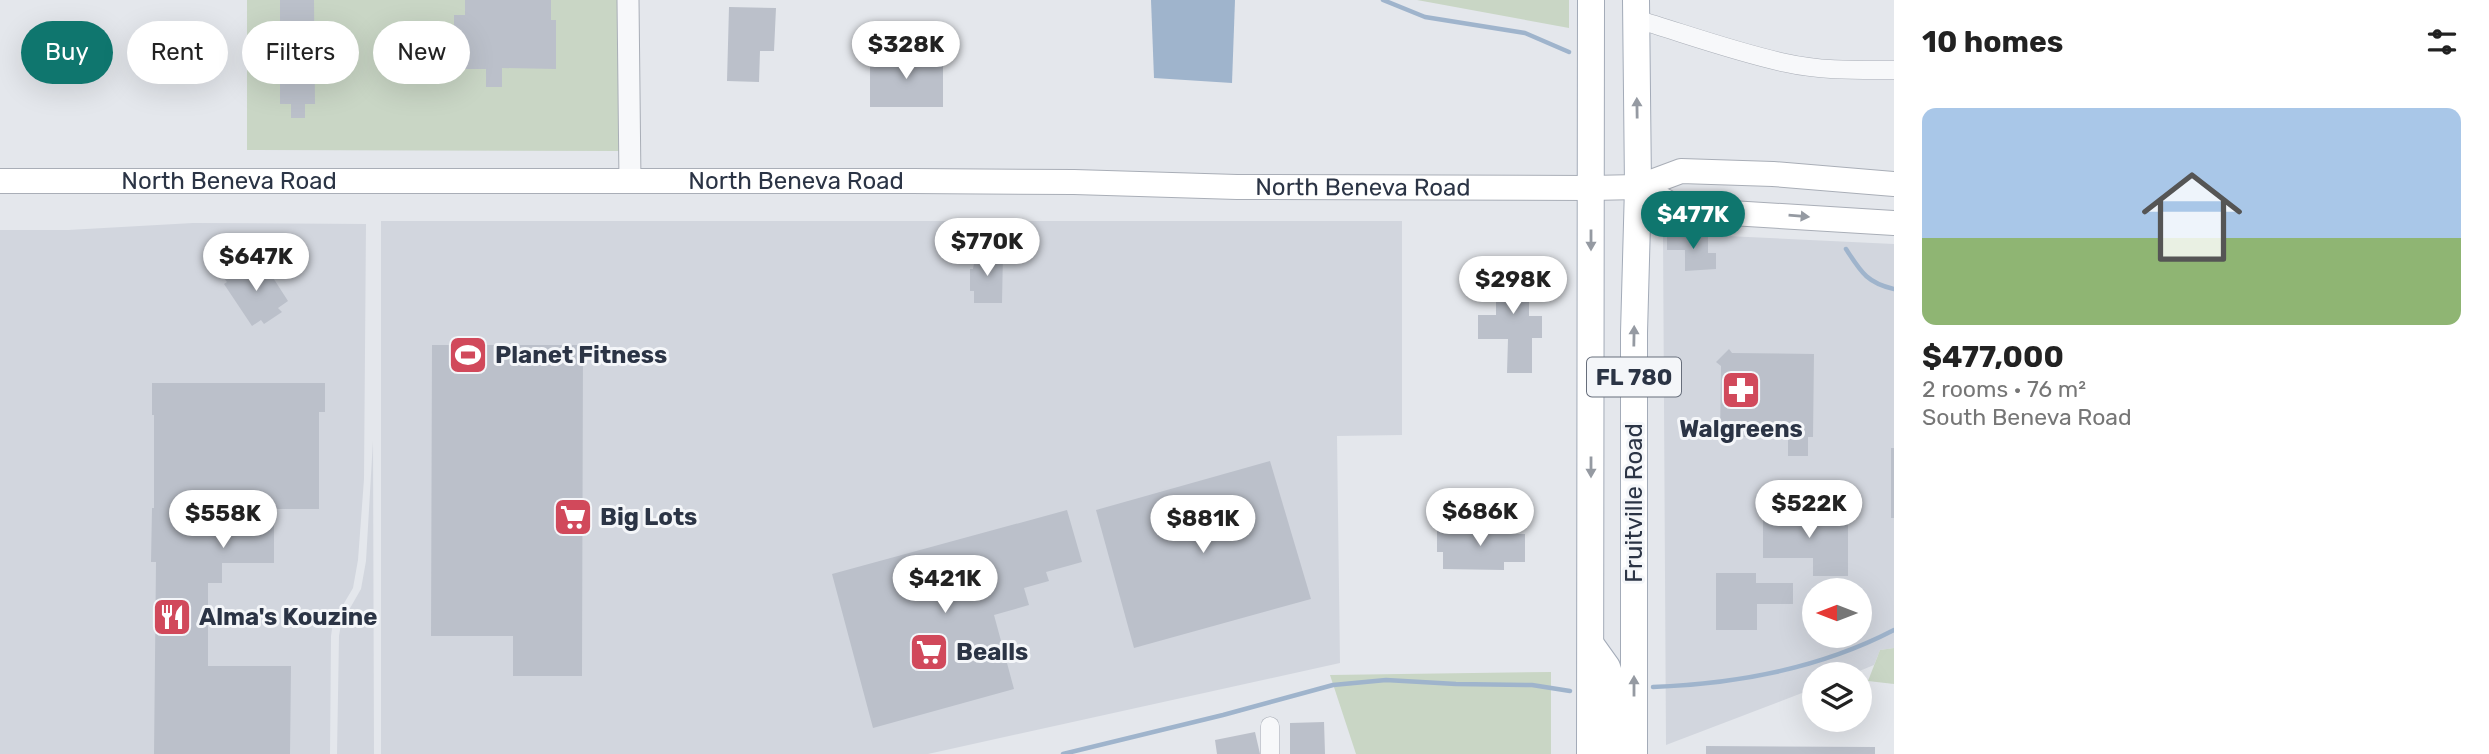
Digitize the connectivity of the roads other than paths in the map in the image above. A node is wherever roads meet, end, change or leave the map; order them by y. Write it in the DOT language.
graph roads {
  1 [pos="628,0"];
  2 [pos="1591,0"];
  3 [pos="1636,9"];
  4 [pos="1894,70"];
  5 [pos="0,181"];
  6 [pos="630,182"];
  7 [pos="1894,184"];
  8 [pos="1638,187"];
  9 [pos="1591,188"];
  10 [pos="1894,223"];
  11 [pos="1591,644"];
  12 [pos="1270,726"];
  13 [pos="1270,754"];
  14 [pos="1590,754"];
  15 [pos="1612,754"];
  16 [pos="1634,754"];
  1 -- 6 [label="street"];
  2 -- 9 [label="main road, Fruitville Road / FL 780"];
  3 -- 4 [label="street"];
  8 -- 3 [label="main road, Fruitville Road / FL 780, one-way"];
  5 -- 6 [label="main road, North Beneva Road"];
  6 -- 9 [label="main road, North Beneva Road"];
  7 -- 8 [label="main road"];
  8 -- 9 [label="main road, North Beneva Road"];
  8 -- 10 [label="main road, one-way"];
  16 -- 8 [label="main road, Fruitville Road / FL 780, one-way"];
  9 -- 11 [label="main road, Fruitville Road / FL 780, one-way"];
  11 -- 14 [label="main road, Fruitville Road / FL 780"];
  11 -- 15 [label="main road"];
  12 -- 13 [label="street"];
}
